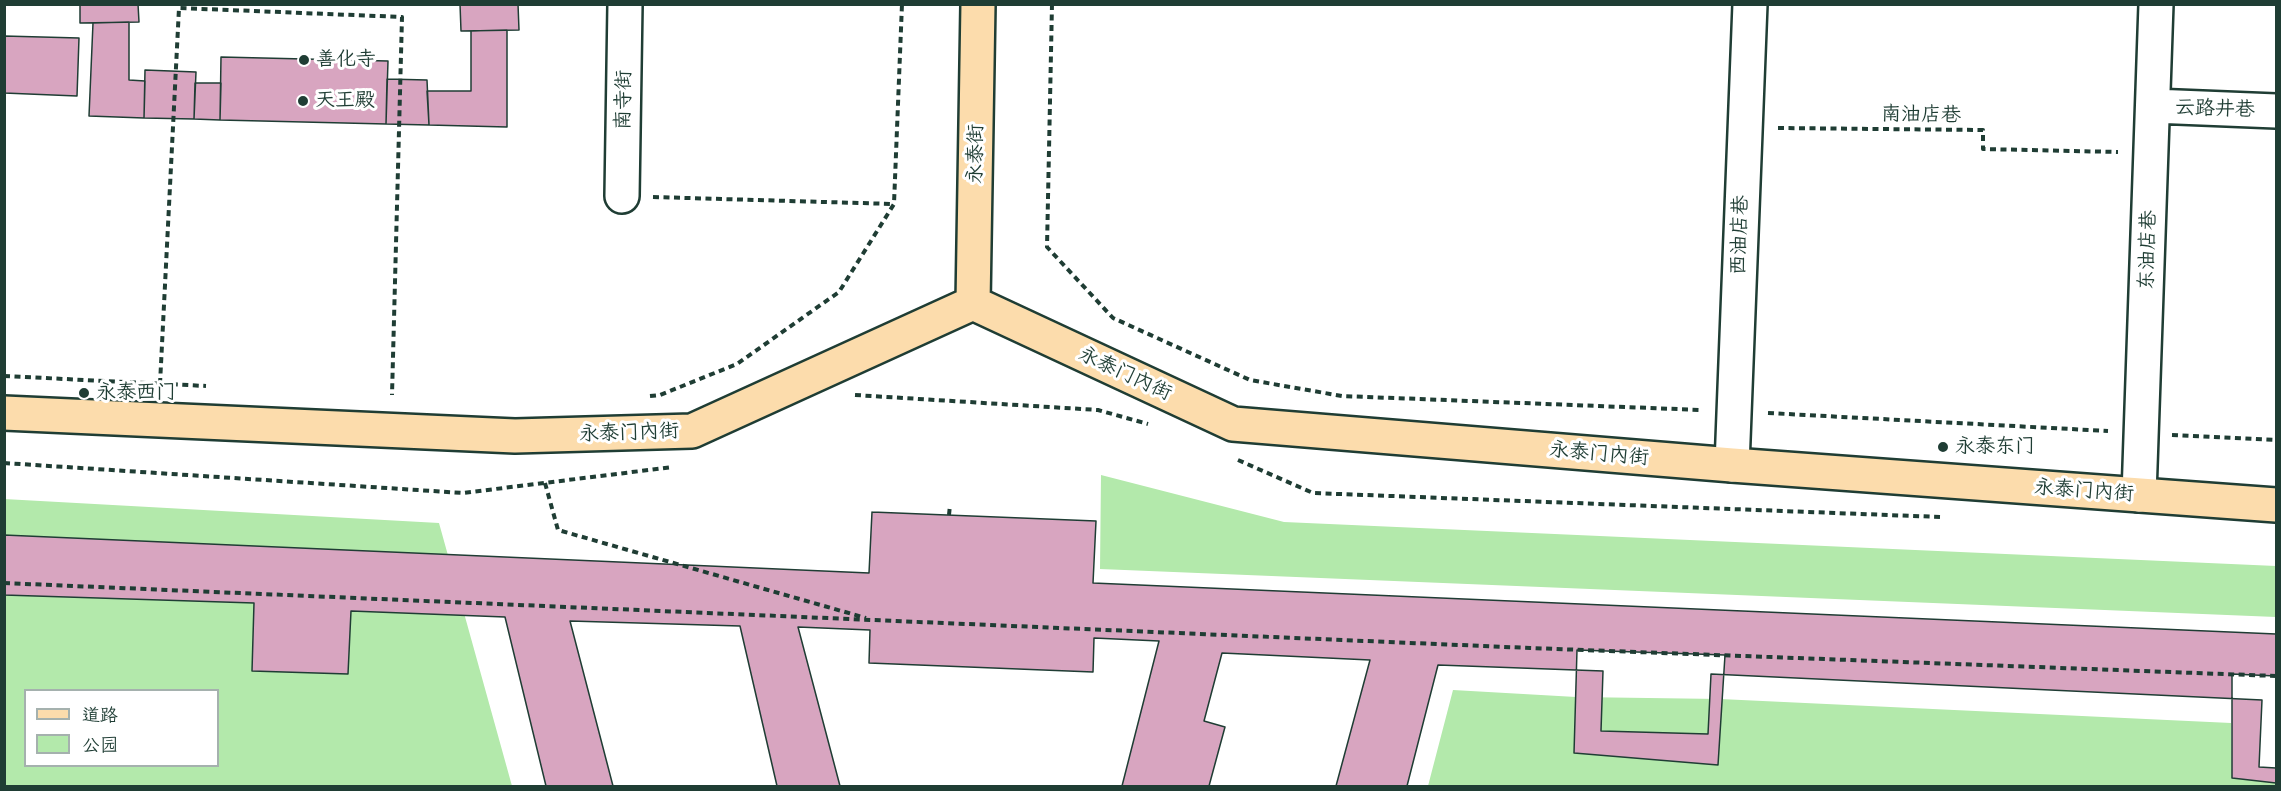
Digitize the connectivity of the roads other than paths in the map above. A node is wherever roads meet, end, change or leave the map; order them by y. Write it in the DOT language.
graph roads {
  1 [pos="625,4"];
  2 [pos="978,4"];
  3 [pos="1750,4"];
  4 [pos="2156,4"];
  5 [pos="2153,106"];
  6 [pos="2277,111"];
  7 [pos="622,196"];
  8 [pos="973,303"];
  9 [pos="4,413"];
  10 [pos="1732,465"];
  11 [pos="2139,495"];
  12 [pos="2277,505"];
  1 -- 7 [label="street, 南寺街"];
  2 -- 8 [label="main road, 永泰街"];
  3 -- 10 [label="street, 西油店巷"];
  4 -- 5 [label="street, 东油店巷"];
  5 -- 6 [label="street, 云路井巷"];
  5 -- 11 [label="street, 东油店巷"];
  8 -- 9 [label="main road, 永泰门内街"];
  8 -- 10 [label="main road, 永泰门内街"];
  10 -- 11 [label="main road, 永泰门内街"];
  11 -- 12 [label="main road, 永泰门内街"];
}
